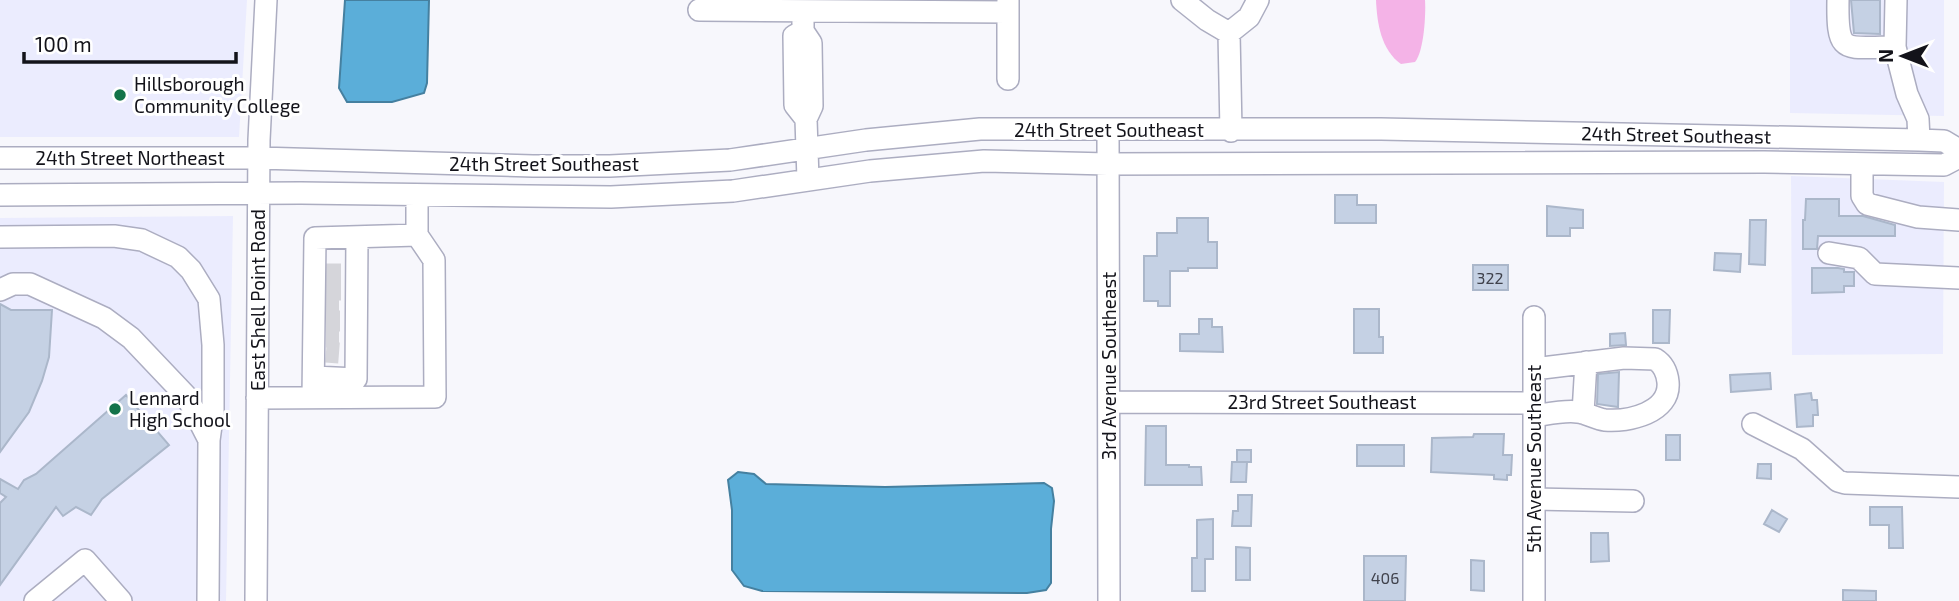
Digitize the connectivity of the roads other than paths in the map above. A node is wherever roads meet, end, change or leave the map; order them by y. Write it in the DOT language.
graph roads {
  1 [pos="266,0"];
  2 [pos="1182,0"];
  3 [pos="1258,0"];
  4 [pos="1838,0"];
  5 [pos="1896,0"];
  6 [pos="1008,6"];
  7 [pos="699,10"];
  8 [pos="803,21"];
  9 [pos="1229,33"];
  10 [pos="1895,47"];
  11 [pos="1008,79"];
  12 [pos="1108,130"];
  13 [pos="1231,131"];
  14 [pos="1919,140"];
  15 [pos="807,148"];
  16 [pos="1959,150"];
  17 [pos="1959,157"];
  18 [pos="0,158"];
  19 [pos="259,158"];
  20 [pos="1108,163"];
  21 [pos="1862,163"];
  22 [pos="808,180"];
  23 [pos="259,194"];
  24 [pos="0,195"];
  25 [pos="416,195"];
  26 [pos="1959,220"];
  27 [pos="417,235"];
  28 [pos="0,237"];
  29 [pos="357,237"];
  30 [pos="1829,253"];
  31 [pos="1959,278"];
  32 [pos="0,290"];
  33 [pos="334,306"];
  34 [pos="1534,317"];
  35 [pos="1586,362"];
  36 [pos="1534,369"];
  37 [pos="314,387"];
  38 [pos="257,398"];
  39 [pos="1109,402"];
  40 [pos="1534,409"];
  41 [pos="1583,413"];
  42 [pos="1754,424"];
  43 [pos="209,440"];
  44 [pos="1959,487"];
  45 [pos="1534,499"];
  46 [pos="1633,501"];
  47 [pos="35,601"];
  48 [pos="121,601"];
  49 [pos="208,601"];
  50 [pos="256,601"];
  51 [pos="1109,601"];
  52 [pos="1534,601"];
  1 -- 19 [label="street, East Shell Point Road"];
  2 -- 9 [label="street"];
  3 -- 9 [label="street"];
  4 -- 10 [label="street"];
  5 -- 10 [label="street"];
  6 -- 8 [label="street"];
  6 -- 11 [label="street"];
  7 -- 8 [label="street"];
  8 -- 15 [label="street"];
  9 -- 13 [label="street"];
  10 -- 14 [label="street"];
  12 -- 13 [label="street, 24th Street Southeast"];
  12 -- 15 [label="street, 24th Street Southeast"];
  12 -- 20 [label="street, 3rd Avenue Southeast"];
  13 -- 14 [label="street, 24th Street Southeast"];
  14 -- 16 [label="street, 24th Street Southeast"];
  15 -- 19 [label="street, 24th Street Southeast"];
  15 -- 22 [label="street"];
  17 -- 21 [label="street, 24th Street Southeast"];
  18 -- 19 [label="street, 24th Street Northeast"];
  19 -- 23 [label="street, East Shell Point Road"];
  20 -- 21 [label="street, 24th Street Southeast"];
  20 -- 22 [label="street, 24th Street Southeast"];
  20 -- 39 [label="street, 3rd Avenue Southeast"];
  21 -- 26 [label="street"];
  22 -- 25 [label="street, 24th Street Southeast"];
  23 -- 24 [label="street, 24th Street Northeast"];
  23 -- 25 [label="street, 24th Street Southeast"];
  23 -- 38 [label="street, East Shell Point Road"];
  25 -- 27 [label="street"];
  27 -- 29 [label="street"];
  27 -- 37 [label="street"];
  28 -- 43 [label="street"];
  29 -- 33 [label="street"];
  29 -- 33 [label="street"];
  30 -- 31 [label="street"];
  32 -- 43 [label="street"];
  33 -- 37 [label="street"];
  33 -- 37 [label="street"];
  34 -- 36 [label="street, 5th Avenue Southeast"];
  35 -- 36 [label="street"];
  35 -- 41 [label="street"];
  35 -- 41 [label="street"];
  36 -- 40 [label="street, 5th Avenue Southeast"];
  37 -- 38 [label="street"];
  38 -- 50 [label="street, East Shell Point Road"];
  39 -- 40 [label="street, 23rd Street Southeast"];
  39 -- 51 [label="street, 3rd Avenue Southeast"];
  40 -- 41 [label="street, 23rd Street Southeast"];
  40 -- 45 [label="street, 5th Avenue Southeast"];
  42 -- 44 [label="street"];
  43 -- 49 [label="street"];
  45 -- 46 [label="street"];
  45 -- 52 [label="street, 5th Avenue Southeast"];
  47 -- 48 [label="street"];
}
